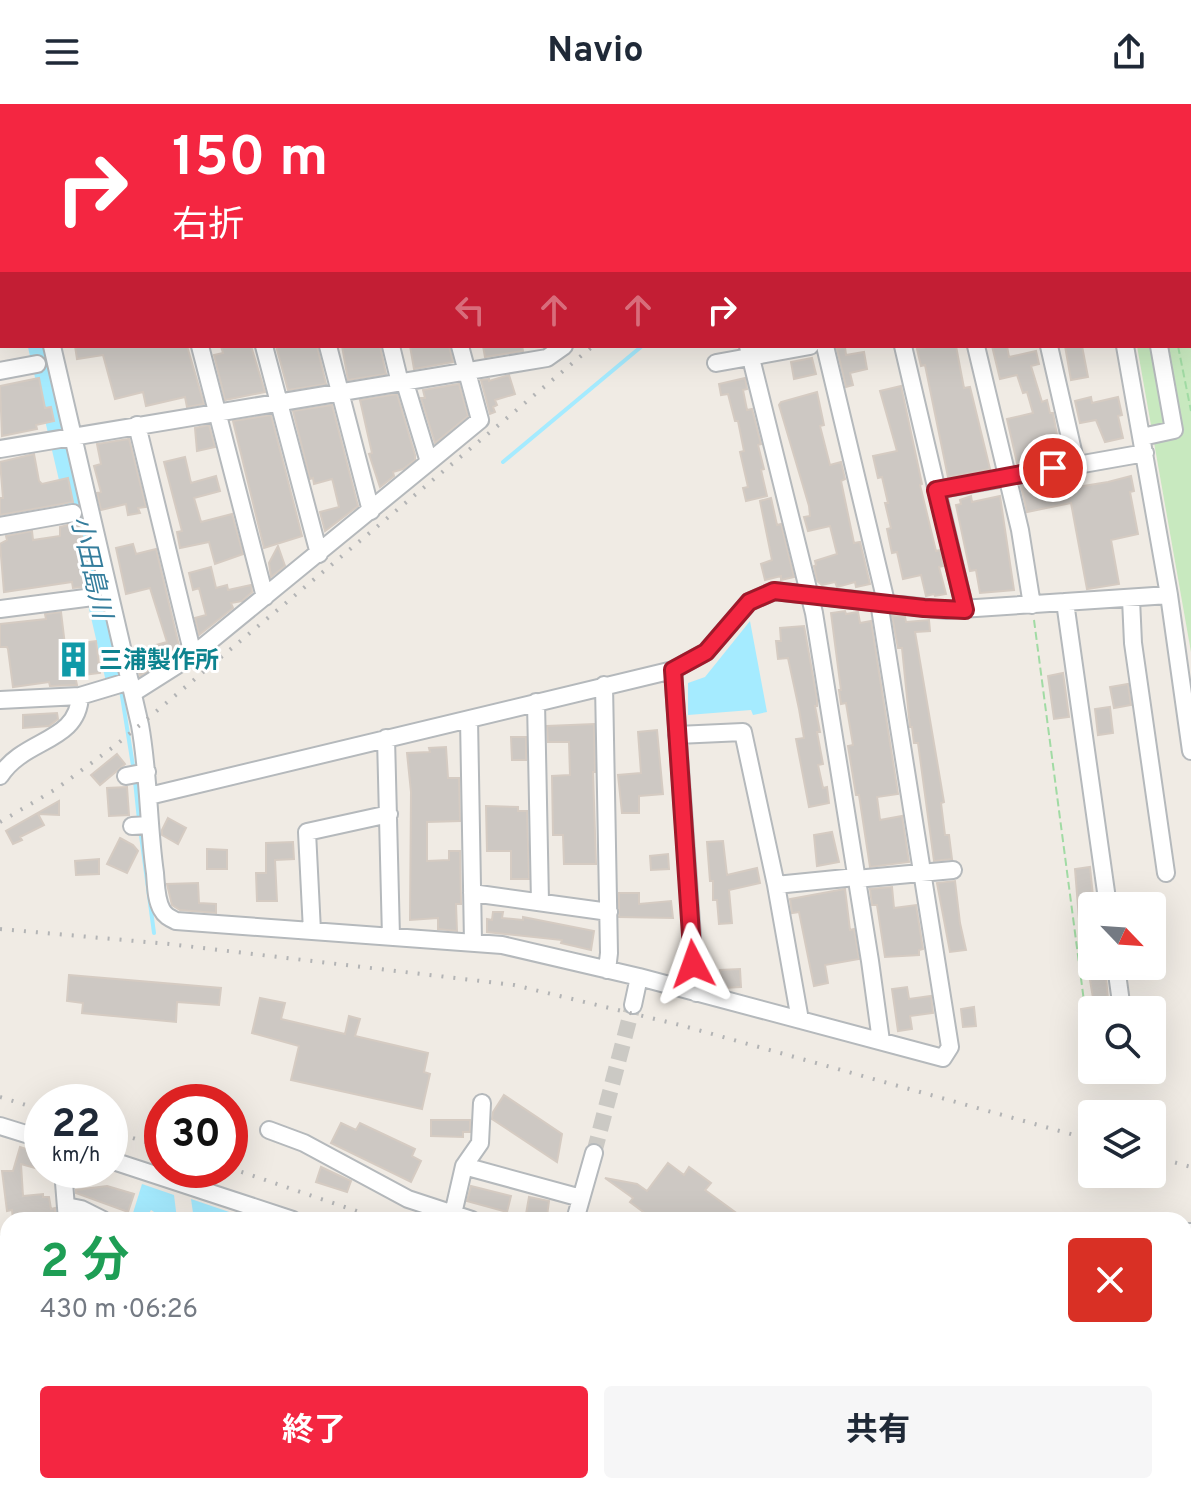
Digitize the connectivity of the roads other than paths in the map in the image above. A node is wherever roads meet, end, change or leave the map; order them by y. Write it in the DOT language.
graph roads {
  1 [pos="52,348"];
  2 [pos="201,348"];
  3 [pos="264,348"];
  4 [pos="329,348"];
  5 [pos="392,348"];
  6 [pos="460,348"];
  7 [pos="786,348"];
  8 [pos="825,348"];
  9 [pos="903,348"];
  10 [pos="976,348"];
  11 [pos="1049,348"];
  12 [pos="1125,348"];
  13 [pos="1159,348"];
  14 [pos="750,351"];
  15 [pos="545,352"];
  16 [pos="716,363"];
  17 [pos="37,364"];
  18 [pos="0,371"];
  19 [pos="466,373"];
  20 [pos="402,383"];
  21 [pos="340,393"];
  22 [pos="278,403"];
  23 [pos="217,412"];
  24 [pos="137,425"];
  25 [pos="66,437"];
  26 [pos="1143,445"];
  27 [pos="0,449"];
  28 [pos="429,462"];
  29 [pos="1076,464"];
  30 [pos="1007,476"];
  31 [pos="936,490"];
  32 [pos="371,511"];
  33 [pos="73,513"];
  34 [pos="0,526"];
  35 [pos="319,554"];
  36 [pos="807,593"];
  37 [pos="1169,595"];
  38 [pos="93,597"];
  39 [pos="265,597"];
  40 [pos="1131,599"];
  41 [pos="883,602"];
  42 [pos="1065,602"];
  43 [pos="1032,605"];
  44 [pos="0,609"];
  45 [pos="965,610"];
  46 [pos="193,655"];
  47 [pos="673,670"];
  48 [pos="125,685"];
  49 [pos="604,685"];
  50 [pos="80,696"];
  51 [pos="0,700"];
  52 [pos="536,702"];
  53 [pos="1188,710"];
  54 [pos="469,719"];
  55 [pos="677,735"];
  56 [pos="386,738"];
  57 [pos="1191,751"];
  58 [pos="0,776"];
  59 [pos="149,796"];
  60 [pos="389,814"];
  61 [pos="953,870"];
  62 [pos="924,872"];
  63 [pos="1166,873"];
  64 [pos="856,878"];
  65 [pos="776,885"];
  66 [pos="1106,892"];
  67 [pos="472,893"];
  68 [pos="540,902"];
  69 [pos="609,912"];
  70 [pos="312,931"];
  71 [pos="391,937"];
  72 [pos="473,942"];
  73 [pos="607,970"];
  74 [pos="639,977"];
  75 [pos="696,993"];
  76 [pos="633,1005"];
  77 [pos="800,1020"];
  78 [pos="881,1041"];
  79 [pos="482,1103"];
  80 [pos="0,1126"];
  81 [pos="269,1130"];
  82 [pos="24,1133"];
  83 [pos="594,1153"];
  84 [pos="128,1166"];
  85 [pos="464,1166"];
  86 [pos="64,1188"];
  87 [pos="581,1198"];
  88 [pos="66,1212"];
  89 [pos="265,1212"];
  90 [pos="447,1212"];
  91 [pos="453,1212"];
  92 [pos="577,1212"];
  1 -- 25 [label="street"];
  2 -- 23 [label="street"];
  3 -- 22 [label="street"];
  4 -- 21 [label="street"];
  5 -- 20 [label="street"];
  6 -- 19 [label="street"];
  7 -- 14 [label="street"];
  8 -- 41 [label="street"];
  9 -- 31 [label="street"];
  10 -- 30 [label="street"];
  11 -- 29 [label="street"];
  12 -- 26 [label="street"];
  13 -- 26 [label="street"];
  14 -- 16 [label="street"];
  14 -- 36 [label="street"];
  15 -- 19 [label="street"];
  17 -- 18 [label="street"];
  19 -- 20 [label="street"];
  19 -- 28 [label="street"];
  20 -- 21 [label="street"];
  20 -- 28 [label="street"];
  21 -- 22 [label="street"];
  21 -- 32 [label="street"];
  22 -- 23 [label="street"];
  22 -- 35 [label="street"];
  23 -- 24 [label="street"];
  23 -- 39 [label="street"];
  24 -- 25 [label="street"];
  24 -- 46 [label="street"];
  25 -- 27 [label="street"];
  25 -- 48 [label="street"];
  26 -- 29 [label="street"];
  26 -- 37 [label="street"];
  28 -- 32 [label="street"];
  29 -- 30 [label="street"];
  30 -- 31 [label="street"];
  30 -- 43 [label="street"];
  31 -- 45 [label="street"];
  32 -- 35 [label="street"];
  33 -- 34 [label="street"];
  35 -- 39 [label="street"];
  36 -- 41 [label="street"];
  36 -- 47 [label="street"];
  36 -- 64 [label="street"];
  37 -- 40 [label="street"];
  37 -- 53 [label="street"];
  38 -- 44 [label="street"];
  39 -- 46 [label="street"];
  40 -- 42 [label="street"];
  40 -- 63 [label="street"];
  41 -- 45 [label="street"];
  41 -- 62 [label="street"];
  42 -- 43 [label="street"];
  42 -- 66 [label="street"];
  43 -- 45 [label="street"];
  46 -- 48 [label="street"];
  47 -- 49 [label="street"];
  47 -- 55 [label="street"];
  48 -- 50 [label="street"];
  48 -- 59 [label="street"];
  49 -- 52 [label="street"];
  49 -- 69 [label="street"];
  50 -- 51 [label="street"];
  50 -- 58 [label="street"];
  52 -- 54 [label="street"];
  52 -- 68 [label="street"];
  53 -- 57 [label="street"];
  54 -- 56 [label="street"];
  54 -- 67 [label="street"];
  55 -- 65 [label="street"];
  55 -- 75 [label="street"];
  56 -- 59 [label="street"];
  56 -- 60 [label="street"];
  59 -- 70 [label="street"];
  60 -- 70 [label="street"];
  60 -- 71 [label="street"];
  61 -- 62 [label="street"];
  62 -- 64 [label="street"];
  62 -- 78 [label="street"];
  64 -- 65 [label="street"];
  64 -- 78 [label="street"];
  65 -- 77 [label="street"];
  67 -- 68 [label="street"];
  67 -- 72 [label="street"];
  68 -- 69 [label="street"];
  69 -- 73 [label="street"];
  70 -- 71 [label="street"];
  71 -- 72 [label="street"];
  72 -- 73 [label="street"];
  73 -- 74 [label="street"];
  74 -- 75 [label="street"];
  74 -- 76 [label="street"];
  75 -- 77 [label="street"];
  77 -- 78 [label="street"];
  79 -- 85 [label="street"];
  80 -- 82 [label="street"];
  81 -- 90 [label="street"];
  83 -- 87 [label="street"];
  84 -- 89 [label="street"];
  85 -- 87 [label="street"];
  85 -- 91 [label="street"];
  86 -- 88 [label="street"];
  87 -- 92 [label="street"];
}
